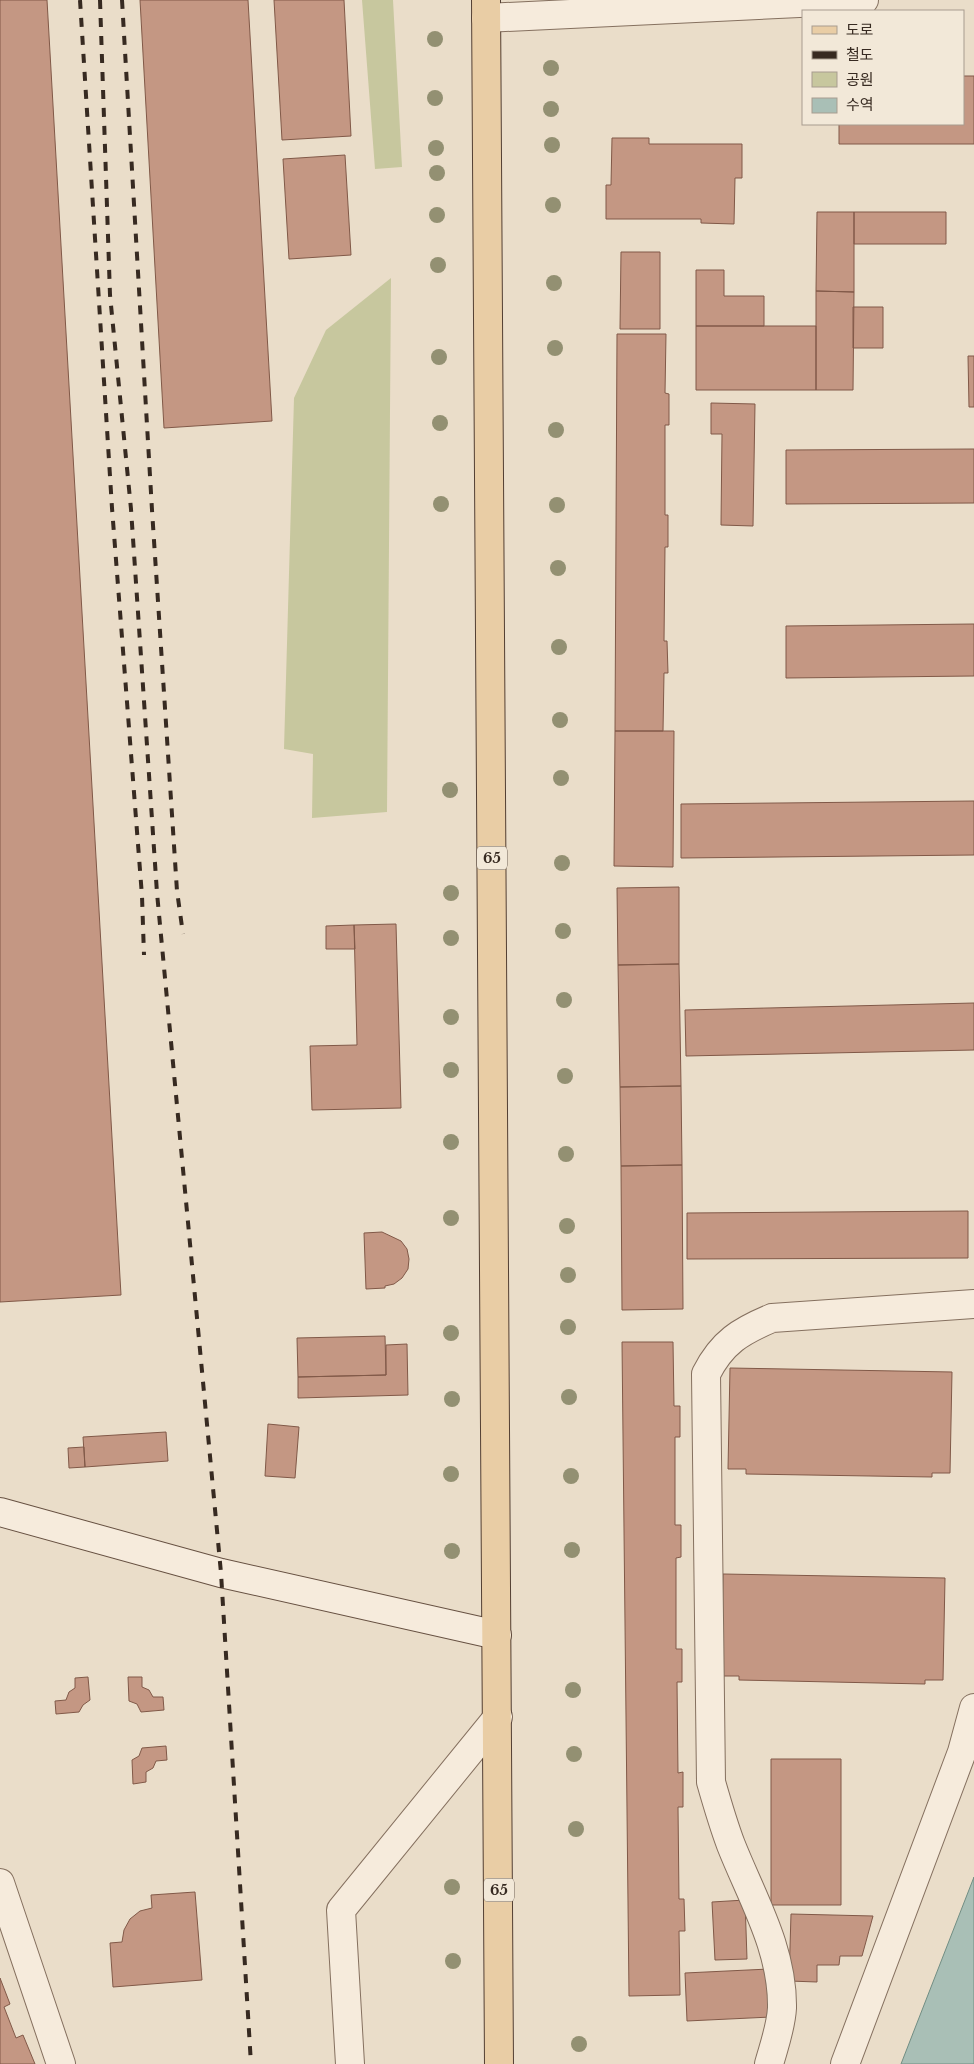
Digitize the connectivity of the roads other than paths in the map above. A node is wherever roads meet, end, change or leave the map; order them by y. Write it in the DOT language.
graph roads {
  1 [pos="864,0"];
  2 [pos="486,9"];
  3 [pos="974,1304"];
  4 [pos="0,1512"];
  5 [pos="497,1635"];
  6 [pos="974,1708"];
  7 [pos="498,1717"];
  8 [pos="0,1883"];
  9 [pos="61,2064"];
  10 [pos="350,2064"];
  11 [pos="499,2064"];
  12 [pos="769,2064"];
  13 [pos="845,2064"];
  1 -- 2 [label="street"];
  2 -- 5 [label="main road, 65"];
  3 -- 12 [label="street"];
  4 -- 5 [label="street"];
  5 -- 7 [label="main road, 65"];
  6 -- 13 [label="street"];
  7 -- 10 [label="street"];
  7 -- 11 [label="main road, 65"];
  8 -- 9 [label="street"];
}
